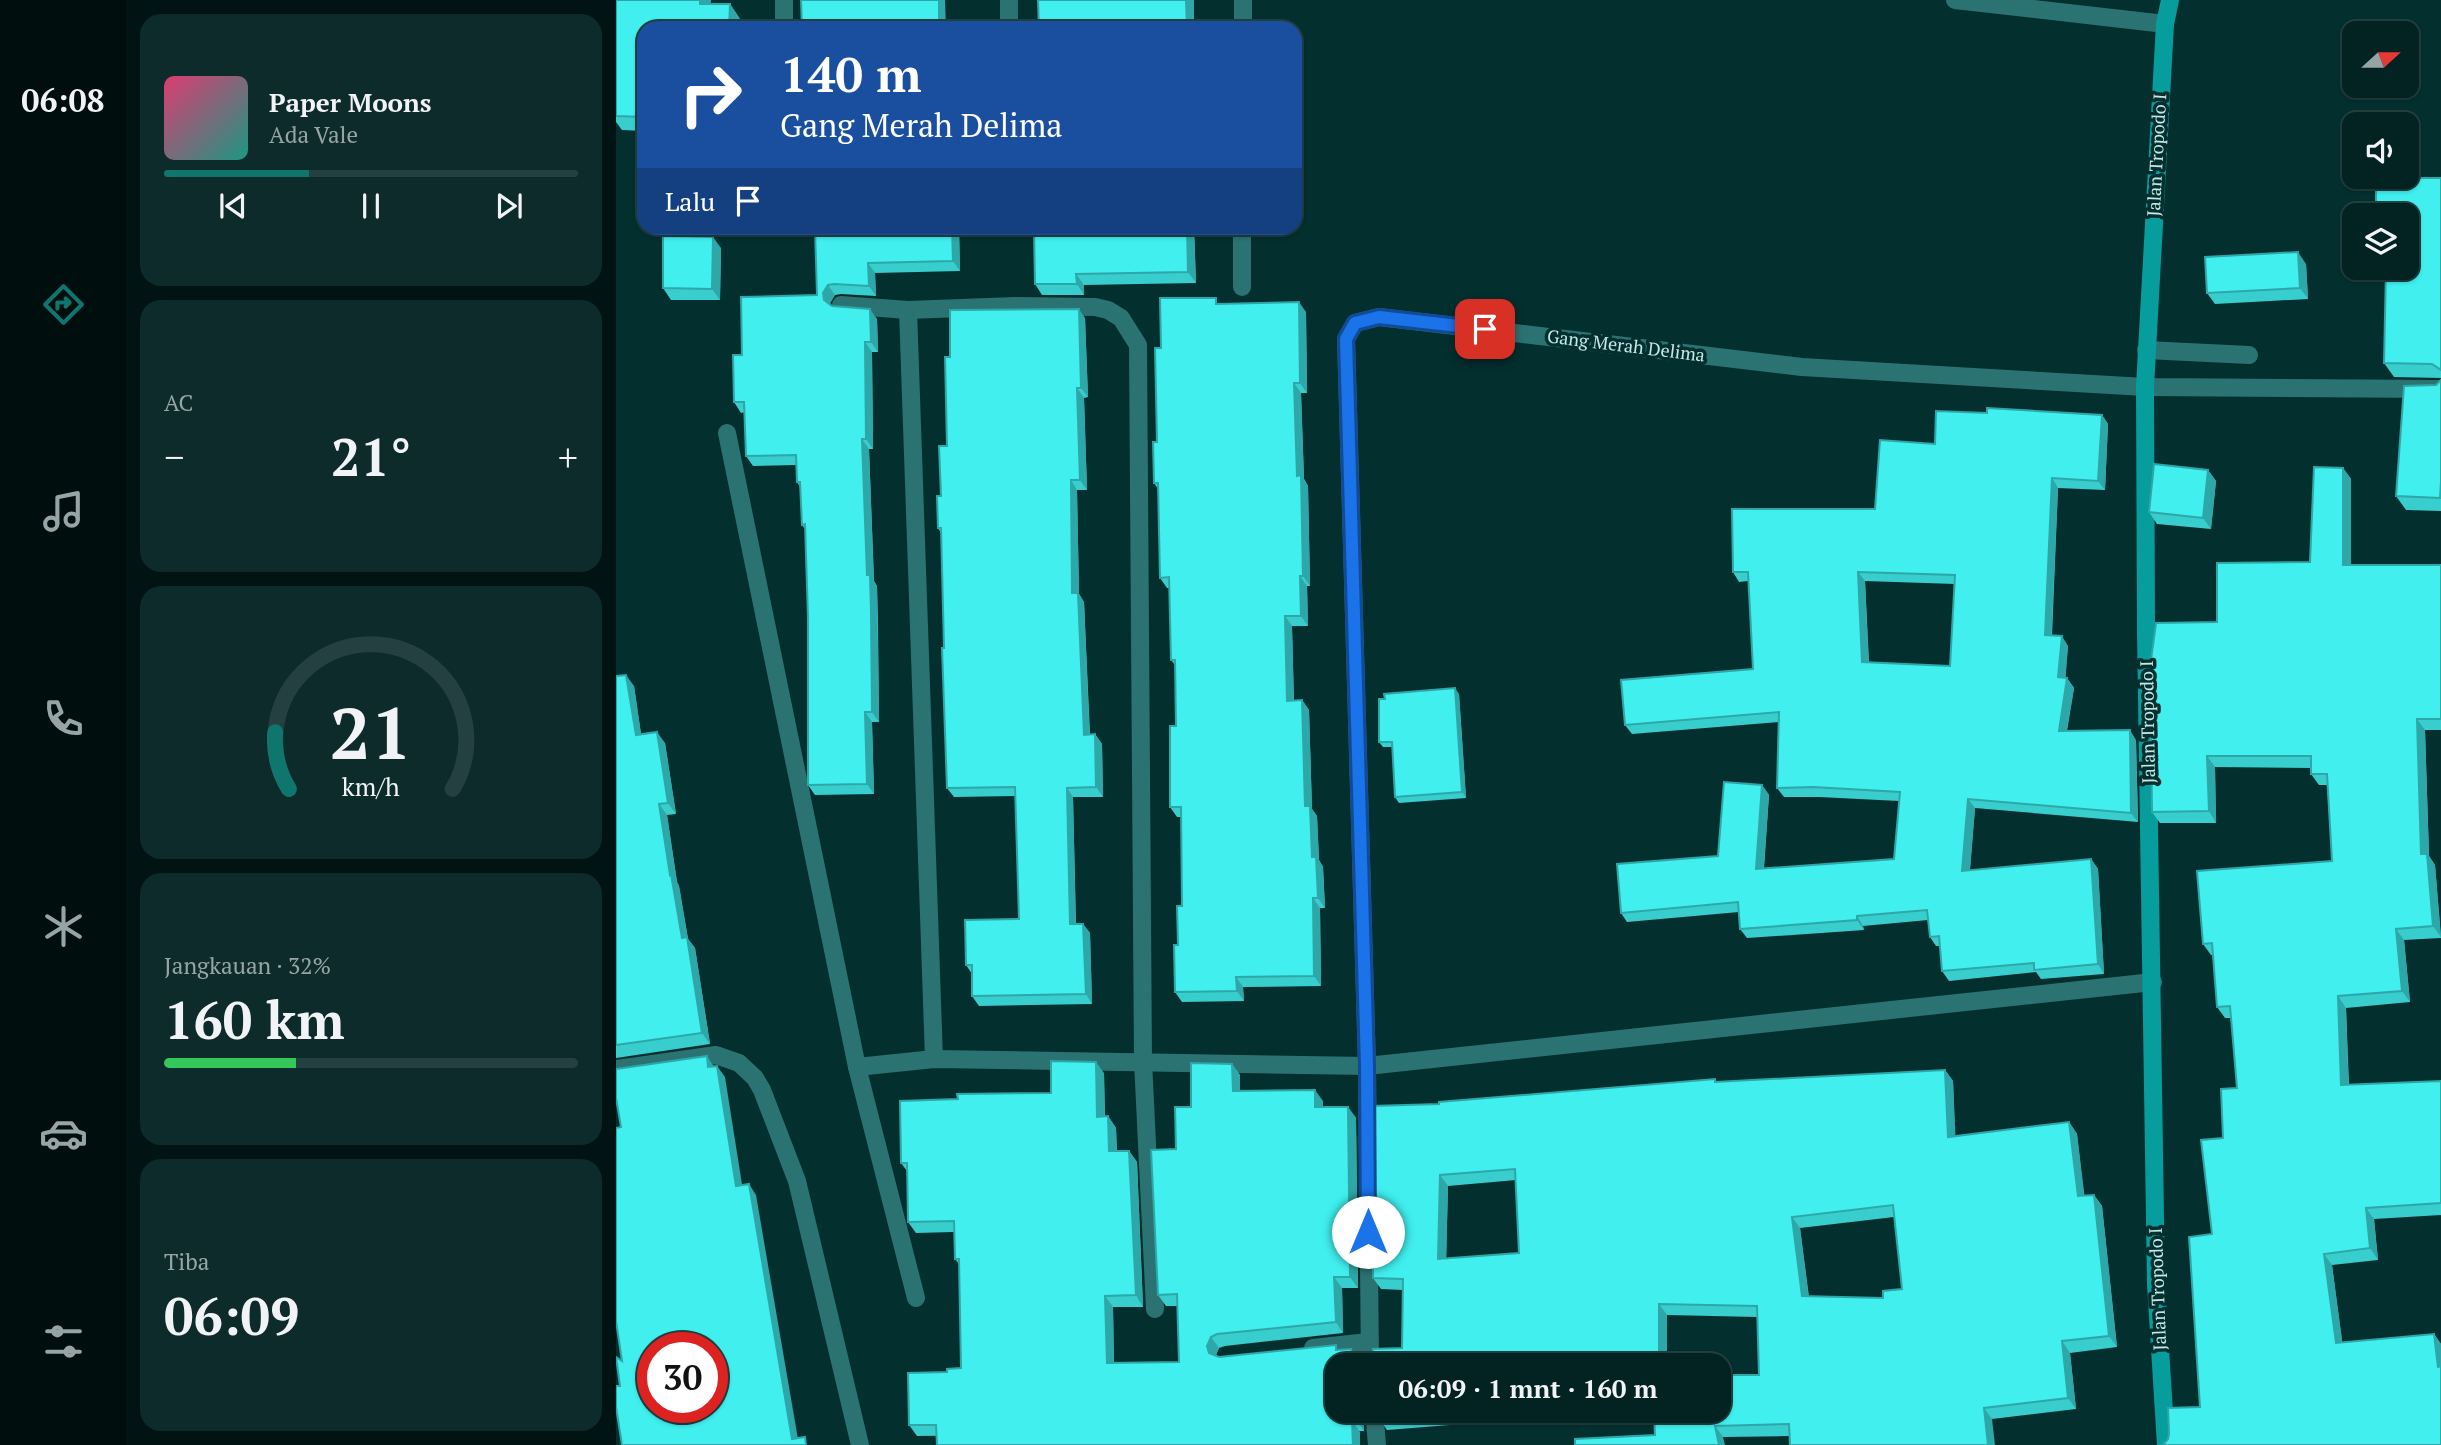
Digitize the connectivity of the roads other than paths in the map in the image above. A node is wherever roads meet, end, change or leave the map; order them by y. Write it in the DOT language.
graph roads {
  1 [pos="784,0"];
  2 [pos="1009,0"];
  3 [pos="1243,0"];
  4 [pos="1955,0"];
  5 [pos="2170,0"];
  6 [pos="784,21"];
  7 [pos="1009,21"];
  8 [pos="1243,21"];
  9 [pos="2165,24"];
  10 [pos="1242,235"];
  11 [pos="1242,287"];
  12 [pos="841,305"];
  13 [pos="908,310"];
  14 [pos="2146,350"];
  15 [pos="2249,355"];
  16 [pos="2145,387"];
  17 [pos="2441,389"];
  18 [pos="727,433"];
  19 [pos="2152,982"];
  20 [pos="934,1059"];
  21 [pos="1143,1061"];
  22 [pos="1367,1066"];
  23 [pos="857,1067"];
  24 [pos="616,1069"];
  25 [pos="916,1298"];
  26 [pos="1155,1308"];
  27 [pos="1368,1342"];
  28 [pos="1291,1350"];
  29 [pos="1369,1353"];
  30 [pos="1375,1423"];
  31 [pos="860,1445"];
  32 [pos="1377,1445"];
  33 [pos="2166,1445"];
  1 -- 6 [label="street"];
  2 -- 7 [label="street"];
  3 -- 8 [label="street"];
  4 -- 9 [label="street"];
  5 -- 9 [label="street, Jalan Tropodo I"];
  9 -- 14 [label="street, Jalan Tropodo I"];
  10 -- 11 [label="street"];
  12 -- 13 [label="street"];
  13 -- 20 [label="street"];
  13 -- 21 [label="street"];
  14 -- 15 [label="street"];
  14 -- 16 [label="street, Jalan Tropodo I"];
  16 -- 17 [label="street, Gang Merah Delima"];
  16 -- 19 [label="street, Jalan Tropodo I"];
  16 -- 22 [label="street, Gang Merah Delima"];
  18 -- 23 [label="street"];
  19 -- 22 [label="street"];
  19 -- 33 [label="street, Jalan Tropodo I"];
  20 -- 21 [label="street"];
  20 -- 23 [label="street"];
  21 -- 22 [label="street"];
  21 -- 26 [label="street"];
  22 -- 27 [label="street, Gang Merah Delima"];
  23 -- 25 [label="street"];
  24 -- 31 [label="street"];
  27 -- 28 [label="street"];
  27 -- 29 [label="street, Gang Merah Delima"];
  30 -- 32 [label="street"];
}
